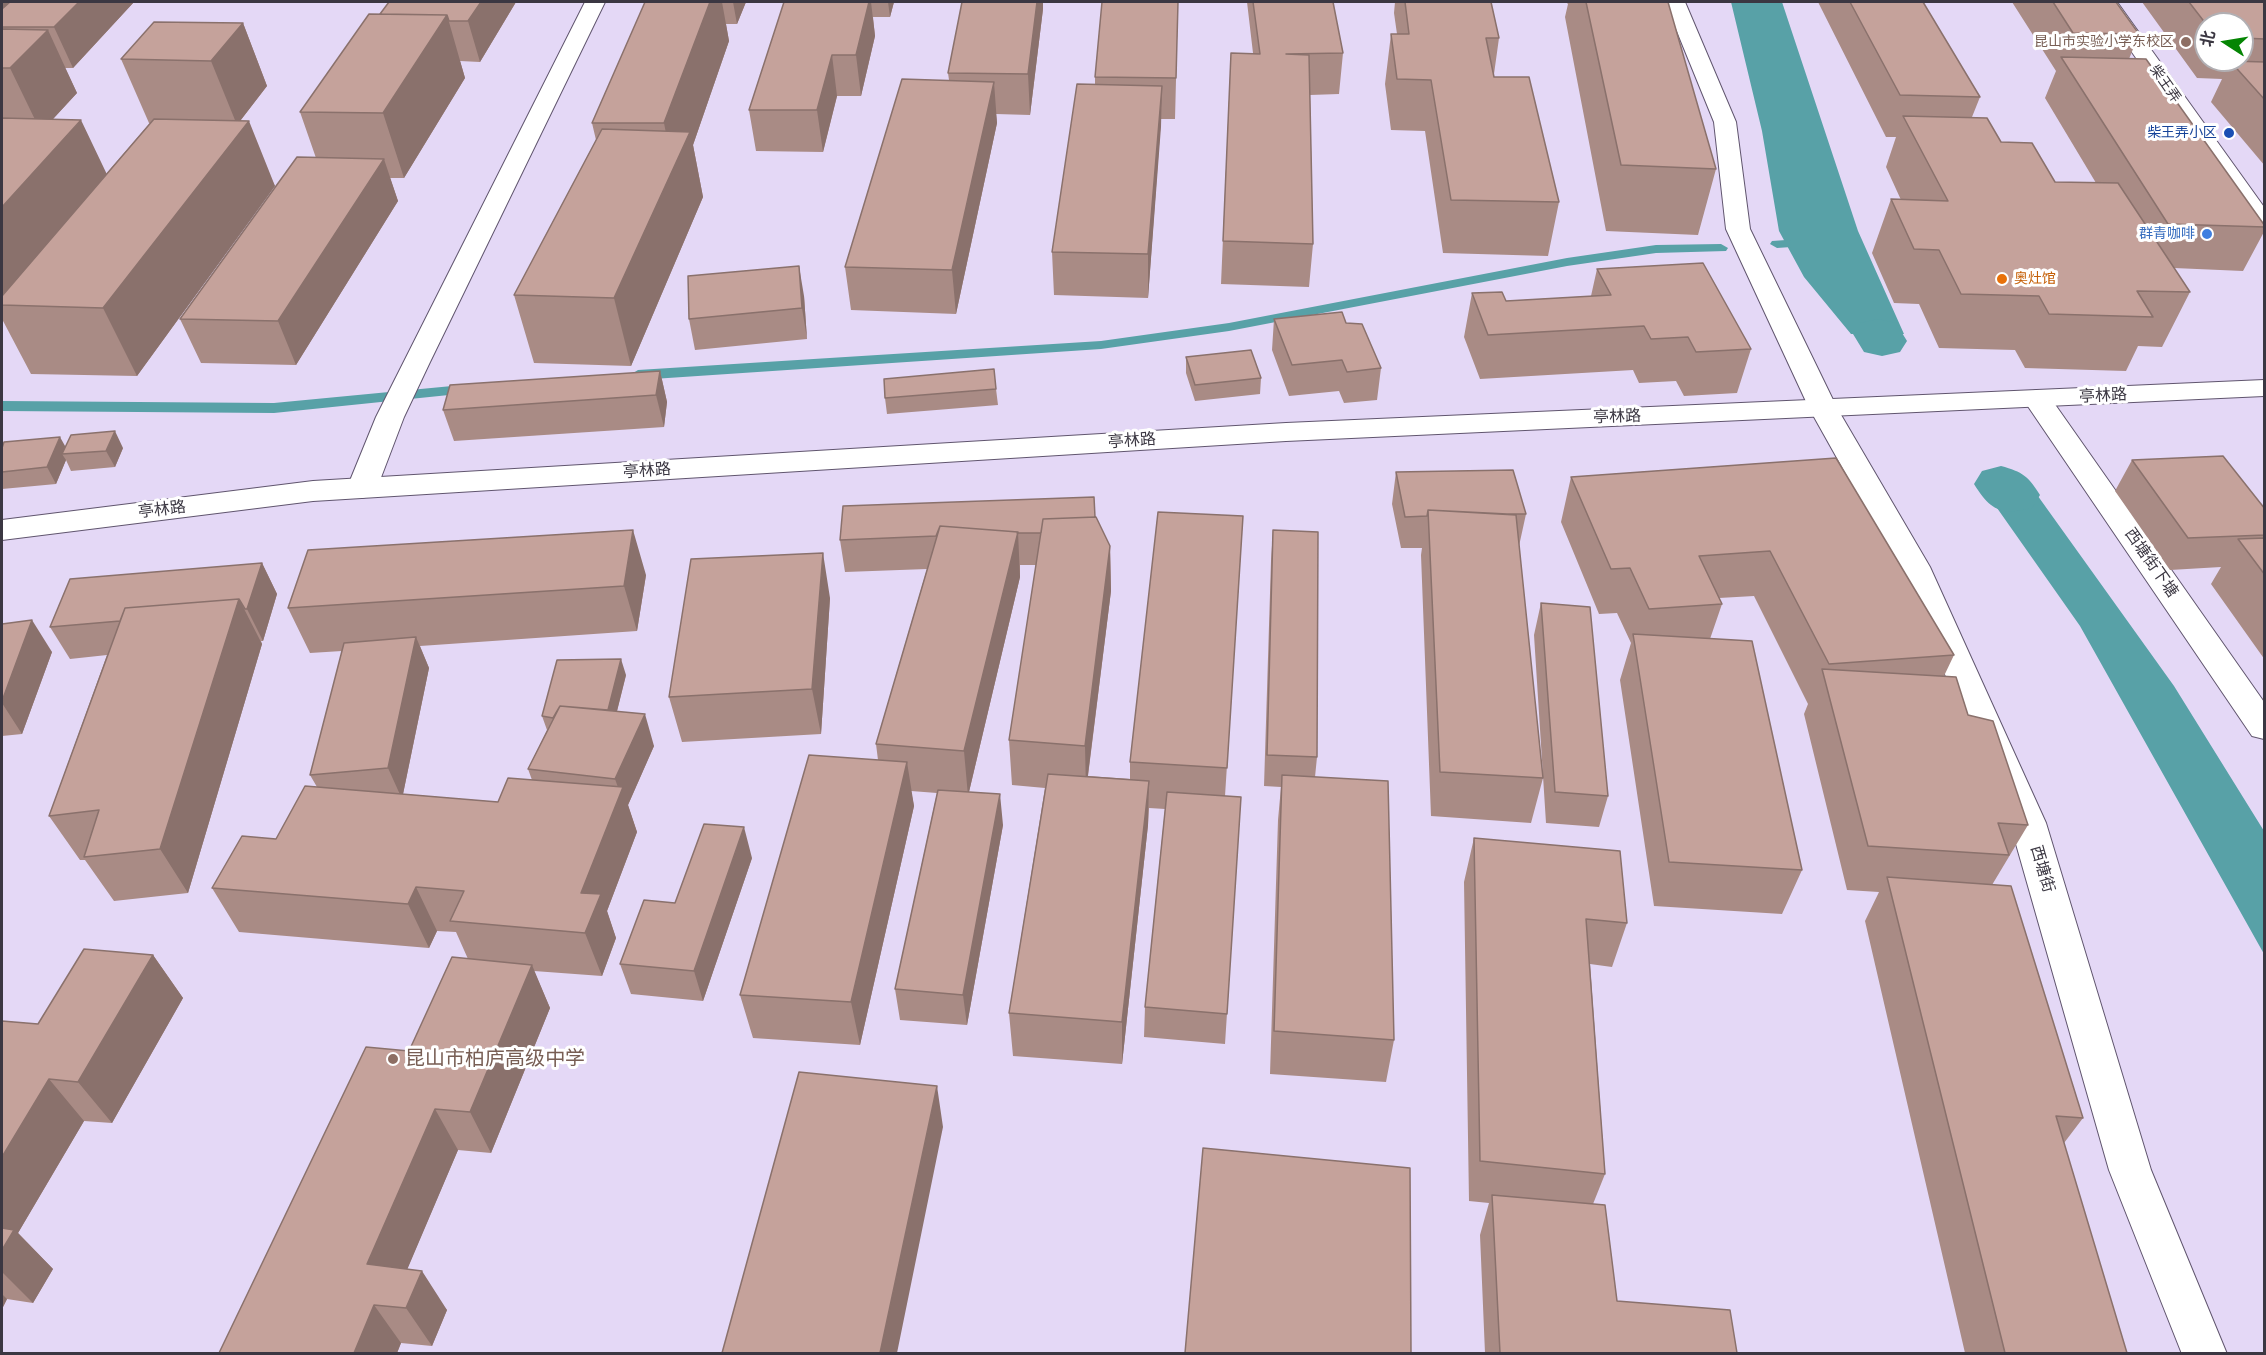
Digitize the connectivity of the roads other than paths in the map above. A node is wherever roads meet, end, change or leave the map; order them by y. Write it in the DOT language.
graph roads {
  1 [pos="596,2"];
  2 [pos="1674,2"];
  3 [pos="2107,2"];
  4 [pos="2265,224"];
  5 [pos="2265,388"];
  6 [pos="2037,399"];
  7 [pos="1823,408"];
  8 [pos="362,488"];
  9 [pos="2,530"];
  10 [pos="2265,727"];
  11 [pos="2205,1353"];
  1 -- 8 [label="street"];
  2 -- 7 [label="street, 西塘街"];
  3 -- 4 [label="street, 柴王弄"];
  5 -- 6 [label="street, 亭林路"];
  6 -- 7 [label="street, 亭林路"];
  6 -- 10 [label="street, 西塘街下塘"];
  7 -- 8 [label="street, 亭林路"];
  7 -- 11 [label="street, 西塘街"];
  8 -- 9 [label="street, 亭林路"];
}
